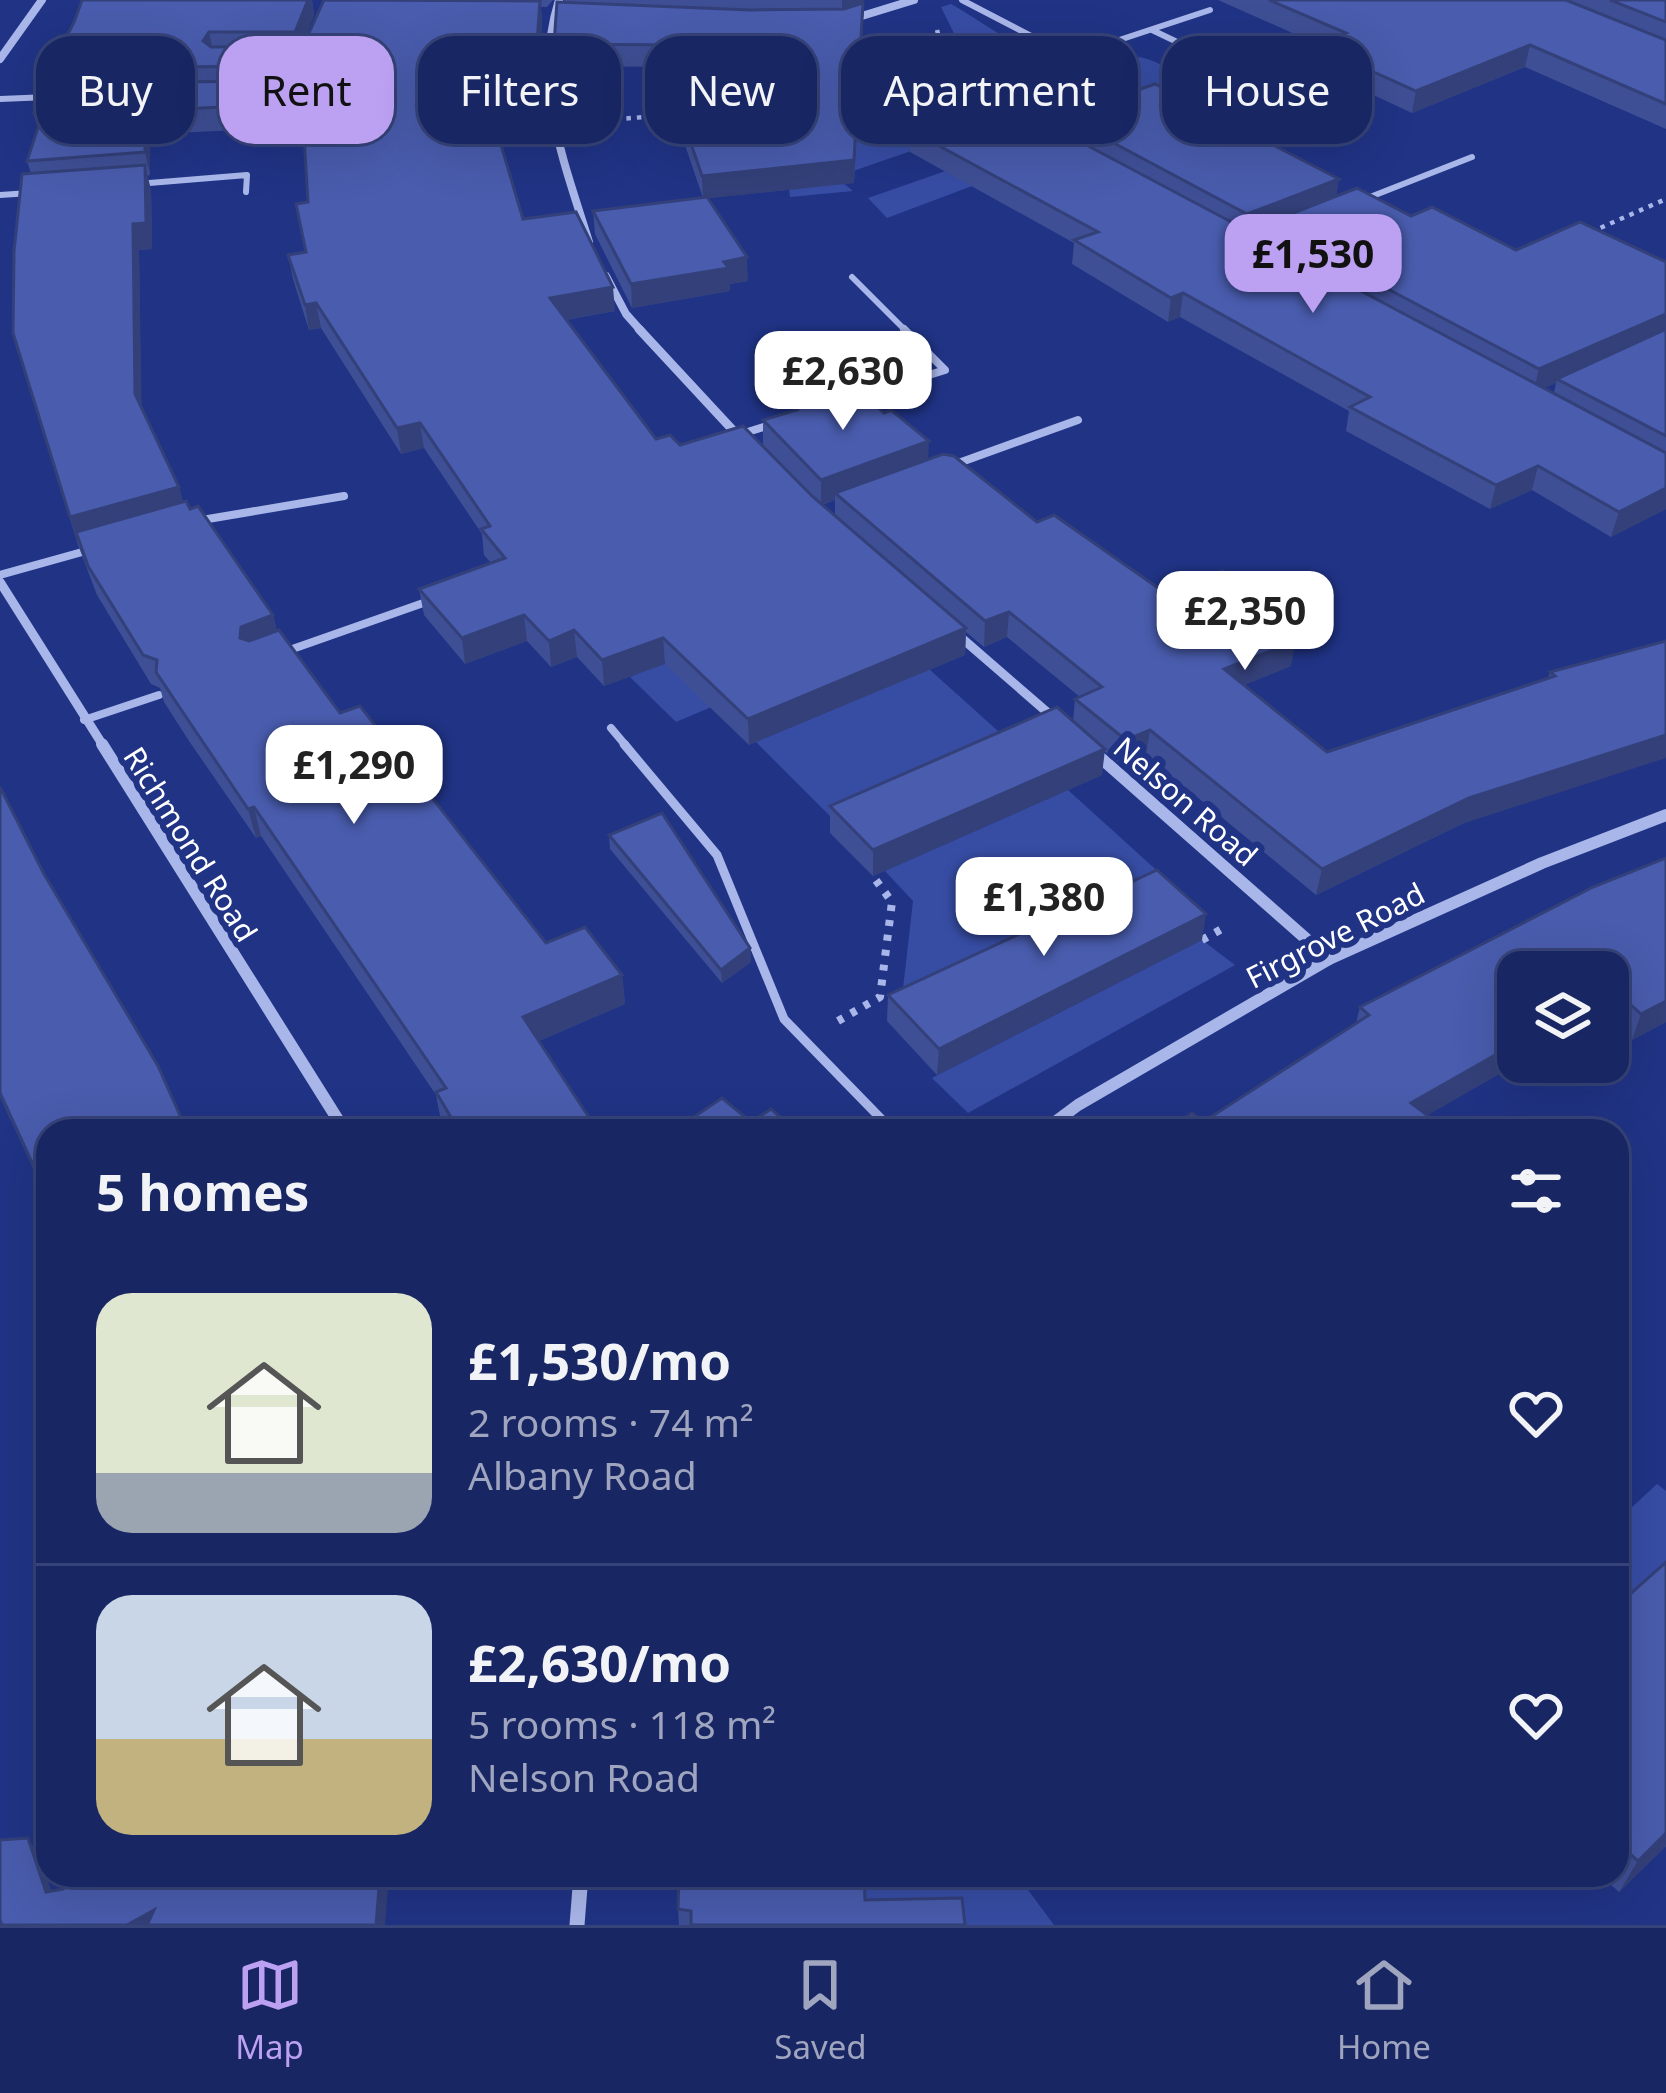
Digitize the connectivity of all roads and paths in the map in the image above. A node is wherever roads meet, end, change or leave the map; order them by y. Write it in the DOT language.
graph roads {
  1 [pos="42,0"];
  2 [pos="559,0"];
  3 [pos="914,0"];
  4 [pos="962,0"];
  5 [pos="1210,10"];
  6 [pos="551,18"];
  7 [pos="573,19"];
  8 [pos="934,19"];
  9 [pos="843,22"];
  10 [pos="1150,29"];
  11 [pos="549,36"];
  12 [pos="867,36"];
  13 [pos="939,36"];
  14 [pos="1165,36"];
  15 [pos="0,58"];
  16 [pos="36,98"];
  17 [pos="0,100"];
  18 [pos="562,144"];
  19 [pos="1472,157"];
  20 [pos="132,184"];
  21 [pos="44,192"];
  22 [pos="246,192"];
  23 [pos="0,195"];
  24 [pos="1666,199"];
  25 [pos="1348,205"];
  26 [pos="1581,237"];
  27 [pos="852,277"];
  28 [pos="841,403"];
  29 [pos="1078,420"];
  30 [pos="778,422"];
  31 [pos="736,435"];
  32 [pos="753,451"];
  33 [pos="948,467"];
  34 [pos="344,496"];
  35 [pos="191,522"];
  36 [pos="106,546"];
  37 [pos="0,579"];
  38 [pos="438,598"];
  39 [pos="944,623"];
  40 [pos="274,655"];
  41 [pos="158,695"];
  42 [pos="84,720"];
  43 [pos="611,728"];
  44 [pos="1070,732"];
  45 [pos="1088,747"];
  46 [pos="1666,815"];
  47 [pos="875,879"];
  48 [pos="1329,959"];
  49 [pos="803,1039"];
  50 [pos="337,1119"];
  51 [pos="881,1119"];
  52 [pos="1059,1119"];
  53 [pos="580,1887"];
  54 [pos="578,1925"];
  1 -- 15 [label="street"];
  2 -- 6 [label="street"];
  3 -- 9 [label="street"];
  4 -- 10 [label="lane"];
  5 -- 10 [label="lane"];
  6 -- 7 [label="street"];
  6 -- 11 [label="street"];
  8 -- 13 [label="path"];
  9 -- 12 [label="path"];
  10 -- 14 [label="lane"];
  16 -- 17 [label="lane"];
  18 -- 31 [label="street"];
  19 -- 25 [label="lane"];
  20 -- 22 [label="lane"];
  21 -- 23 [label="lane"];
  24 -- 26 [label="path"];
  27 -- 28 [label="lane"];
  29 -- 33 [label="lane"];
  30 -- 31 [label="lane"];
  31 -- 32 [label="street"];
  34 -- 35 [label="lane"];
  36 -- 37 [label="lane"];
  37 -- 42 [label="street, Richmond Road"];
  38 -- 40 [label="lane"];
  39 -- 44 [label="street, Nelson Road"];
  41 -- 42 [label="lane"];
  42 -- 50 [label="street, Richmond Road"];
  43 -- 49 [label="lane"];
  45 -- 48 [label="street, Nelson Road"];
  46 -- 48 [label="street, Firgrove Road"];
  47 -- 49 [label="path"];
  48 -- 52 [label="street, Firgrove Road"];
  49 -- 51 [label="lane"];
  53 -- 54 [label="street"];
}
